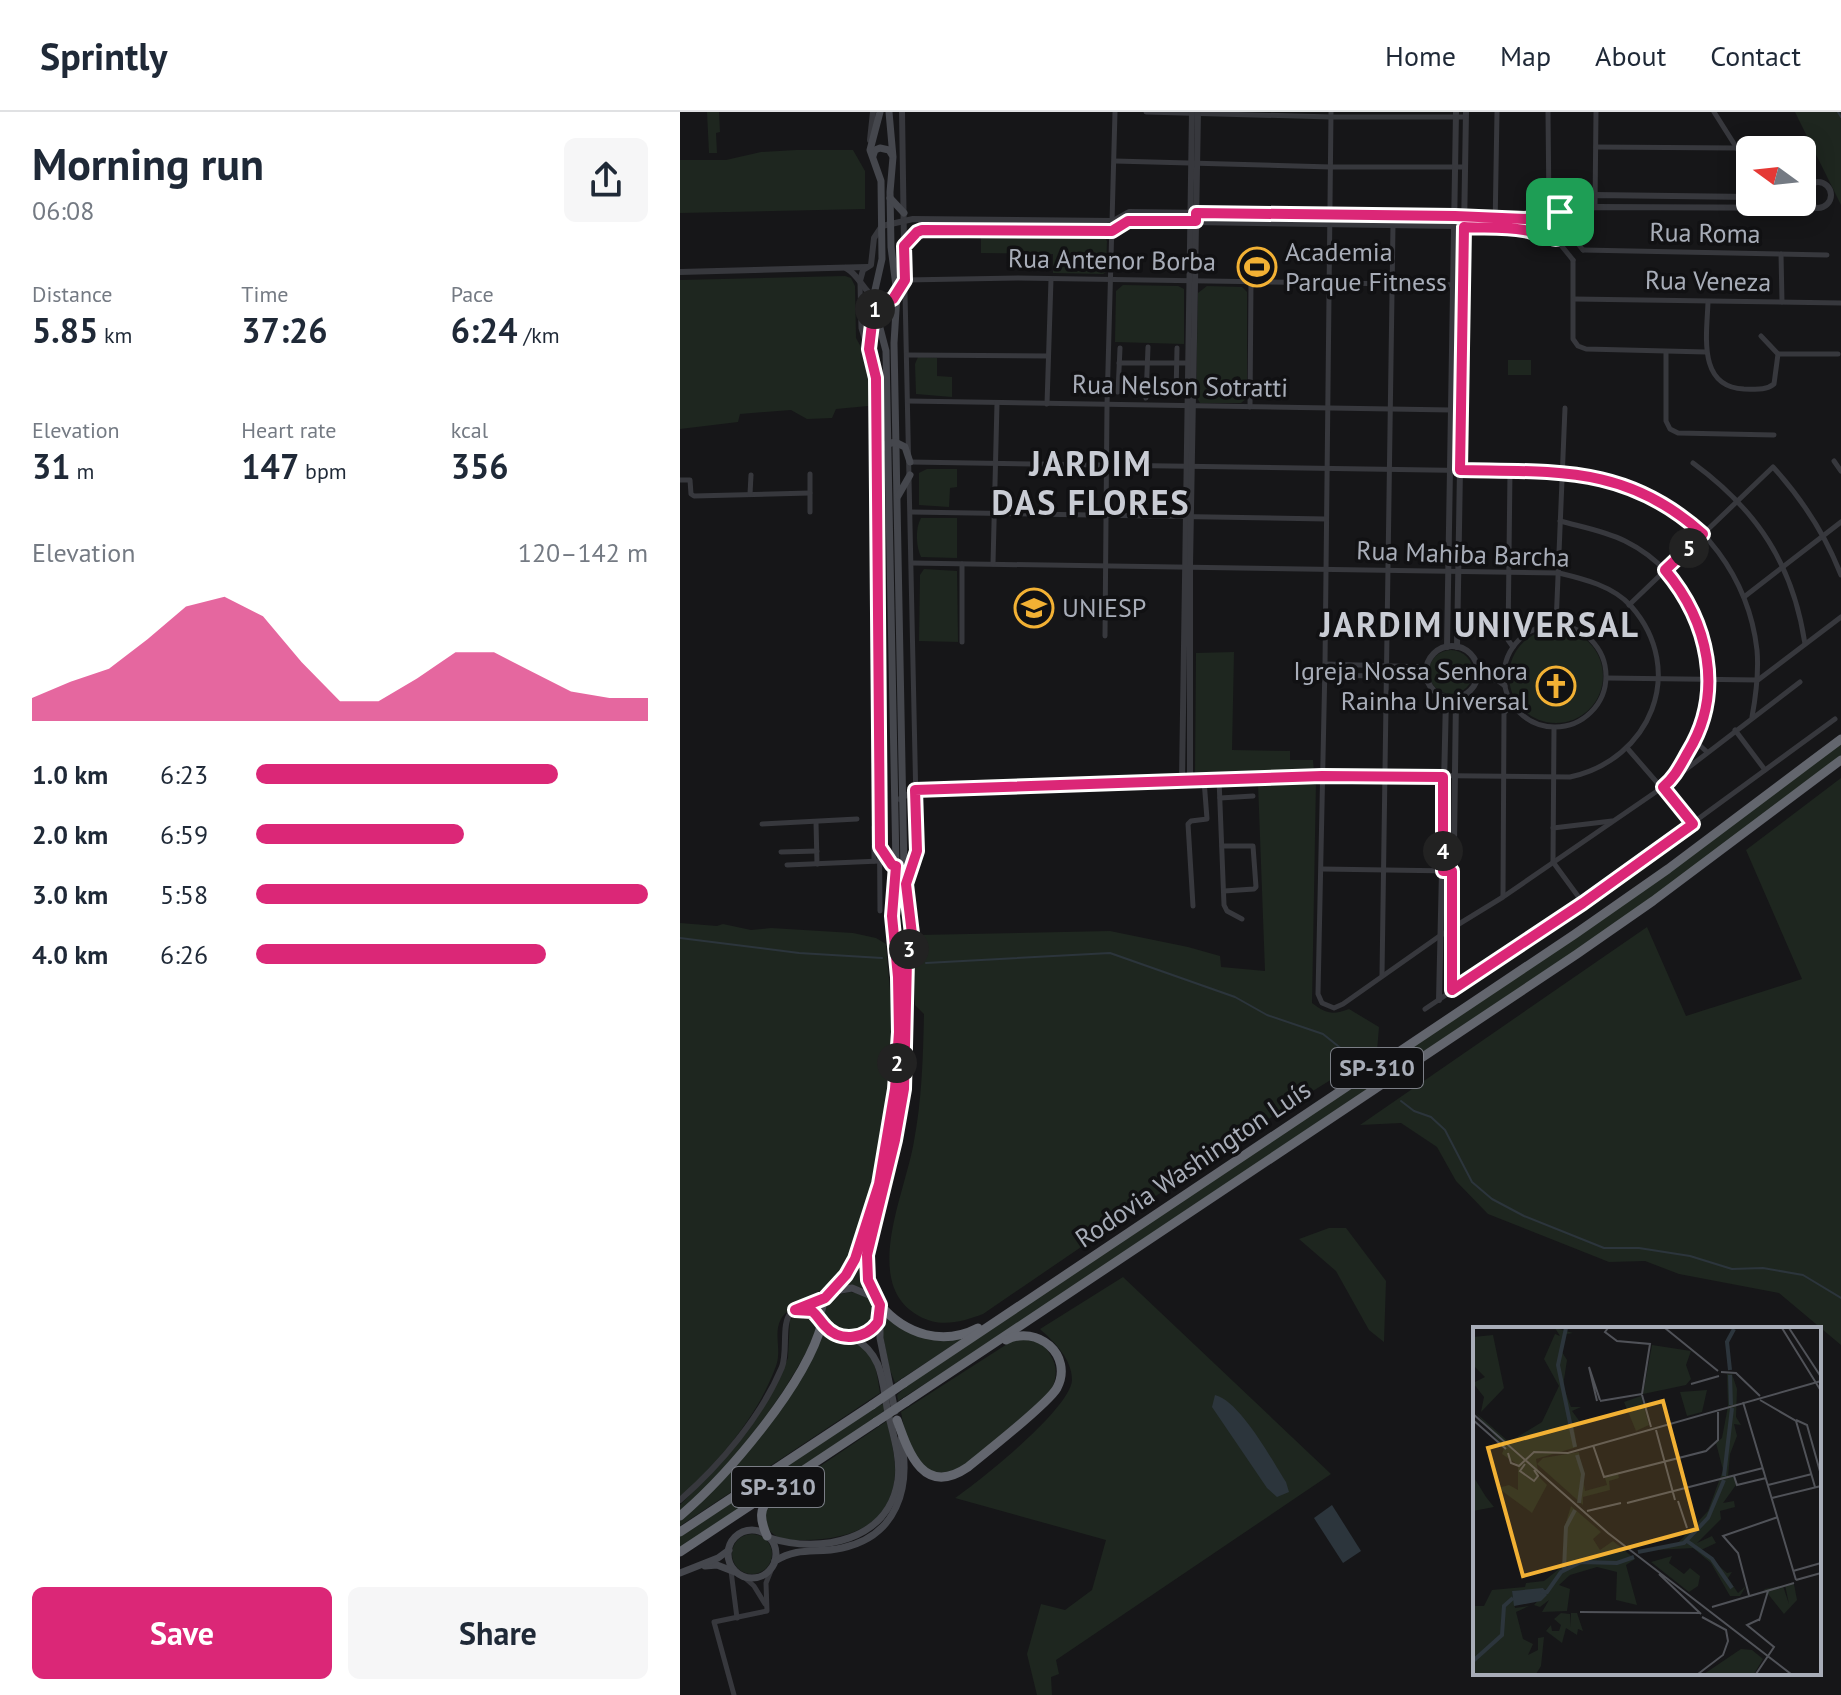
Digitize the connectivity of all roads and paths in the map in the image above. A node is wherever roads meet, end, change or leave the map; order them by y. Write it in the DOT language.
graph roads {
  1 [pos="873,112"];
  2 [pos="880,112"];
  3 [pos="889,112"];
  4 [pos="902,112"];
  5 [pos="1115,112"];
  6 [pos="1146,112"];
  7 [pos="1497,112"];
  8 [pos="1548,112"];
  9 [pos="1596,112"];
  10 [pos="1714,112"];
  11 [pos="1195,113"];
  12 [pos="1331,114"];
  13 [pos="1456,114"];
  14 [pos="1466,114"];
  15 [pos="870,145"];
  16 [pos="1736,146"];
  17 [pos="1596,147"];
  18 [pos="1736,148"];
  19 [pos="893,157"];
  20 [pos="871,160"];
  21 [pos="1115,161"];
  22 [pos="1194,164"];
  23 [pos="1331,167"];
  24 [pos="1455,167"];
  25 [pos="1465,167"];
  26 [pos="1816,183"];
  27 [pos="1595,195"];
  28 [pos="1736,197"];
  29 [pos="890,198"];
  30 [pos="1736,205"];
  31 [pos="1595,207"];
  32 [pos="1816,207"];
  33 [pos="1549,210"];
  34 [pos="1560,212"];
  35 [pos="1330,214"];
  36 [pos="1455,216"];
  37 [pos="1465,216"];
  38 [pos="904,217"];
  39 [pos="1193,217"];
  40 [pos="1540,217"];
  41 [pos="1496,218"];
  42 [pos="1113,221"];
  43 [pos="1330,223"];
  44 [pos="886,225"];
  45 [pos="1393,225"];
  46 [pos="1454,226"];
  47 [pos="1464,227"];
  48 [pos="1566,227"];
  49 [pos="1495,229"];
  50 [pos="1112,231"];
  51 [pos="1541,233"];
  52 [pos="1556,239"];
  53 [pos="904,246"];
  54 [pos="1583,250"];
  55 [pos="1781,254"];
  56 [pos="1827,255"];
  57 [pos="1573,260"];
  58 [pos="867,267"];
  59 [pos="846,268"];
  60 [pos="680,272"];
  61 [pos="1051,279"];
  62 [pos="905,280"];
  63 [pos="1111,280"];
  64 [pos="860,281"];
  65 [pos="1192,281"];
  66 [pos="1251,282"];
  67 [pos="1328,283"];
  68 [pos="1392,285"];
  69 [pos="1453,285"];
  70 [pos="1463,285"];
  71 [pos="897,294"];
  72 [pos="875,298"];
  73 [pos="1574,299"];
  74 [pos="1708,302"];
  75 [pos="1782,302"];
  76 [pos="1841,303"];
  77 [pos="875,309"];
  78 [pos="1761,336"];
  79 [pos="1148,347"];
  80 [pos="1120,348"];
  81 [pos="1177,348"];
  82 [pos="869,349"];
  83 [pos="1666,352"];
  84 [pos="1706,352"];
  85 [pos="1778,354"];
  86 [pos="1838,354"];
  87 [pos="907,355"];
  88 [pos="1048,356"];
  89 [pos="1119,363"];
  90 [pos="1191,363"];
  91 [pos="1148,365"];
  92 [pos="1176,365"];
  93 [pos="1118,392"];
  94 [pos="1176,396"];
  95 [pos="1146,398"];
  96 [pos="908,401"];
  97 [pos="997,403"];
  98 [pos="1047,404"];
  99 [pos="1107,405"];
  100 [pos="1191,406"];
  101 [pos="1250,407"];
  102 [pos="1327,407"];
  103 [pos="1565,408"];
  104 [pos="1390,410"];
  105 [pos="1452,410"];
  106 [pos="1774,435"];
  107 [pos="891,442"];
  108 [pos="875,458"];
  109 [pos="1834,461"];
  110 [pos="910,462"];
  111 [pos="995,462"];
  112 [pos="1693,463"];
  113 [pos="1107,464"];
  114 [pos="1190,467"];
  115 [pos="1327,469"];
  116 [pos="1389,469"];
  117 [pos="1451,470"];
  118 [pos="1460,470"];
  119 [pos="1510,471"];
  120 [pos="1841,471"];
  121 [pos="1562,472"];
  122 [pos="810,474"];
  123 [pos="751,475"];
  124 [pos="910,475"];
  125 [pos="680,480"];
  126 [pos="810,493"];
  127 [pos="750,494"];
  128 [pos="897,498"];
  129 [pos="1738,500"];
  130 [pos="810,512"];
  131 [pos="911,512"];
  132 [pos="994,513"];
  133 [pos="1106,514"];
  134 [pos="1189,517"];
  135 [pos="1326,519"];
  136 [pos="1560,521"];
  137 [pos="1841,522"];
  138 [pos="1703,534"];
  139 [pos="1824,536"];
  140 [pos="912,563"];
  141 [pos="962,564"];
  142 [pos="993,564"];
  143 [pos="1106,565"];
  144 [pos="1187,566"];
  145 [pos="1784,566"];
  146 [pos="1325,568"];
  147 [pos="1388,569"];
  148 [pos="1449,570"];
  149 [pos="1665,570"];
  150 [pos="1459,571"];
  151 [pos="1509,572"];
  152 [pos="1559,573"];
  153 [pos="1841,575"];
  154 [pos="1744,597"];
  155 [pos="1629,605"];
  156 [pos="1841,617"];
  157 [pos="1556,625"];
  158 [pos="1105,636"];
  159 [pos="962,642"];
  160 [pos="1805,644"];
  161 [pos="1447,647"];
  162 [pos="1457,647"];
  163 [pos="1513,647"];
  164 [pos="1325,664"];
  165 [pos="1505,665"];
  166 [pos="1384,667"];
  167 [pos="1427,667"];
  168 [pos="1477,668"];
  169 [pos="1325,675"];
  170 [pos="1427,677"];
  171 [pos="1477,677"];
  172 [pos="1384,678"];
  173 [pos="1607,678"];
  174 [pos="1658,678"];
  175 [pos="1709,679"];
  176 [pos="1758,680"];
  177 [pos="1800,682"];
  178 [pos="1505,686"];
  179 [pos="1446,698"];
  180 [pos="1456,698"];
  181 [pos="1512,704"];
  182 [pos="1752,718"];
  183 [pos="1835,719"];
  184 [pos="1554,728"];
  185 [pos="1735,730"];
  186 [pos="1841,739"];
  187 [pos="1695,741"];
  188 [pos="1628,749"];
  189 [pos="1707,752"];
  190 [pos="1841,760"];
  191 [pos="1765,770"];
  192 [pos="1384,775"];
  193 [pos="1322,776"];
  194 [pos="1443,777"];
  195 [pos="1454,777"];
  196 [pos="1504,777"];
  197 [pos="1554,777"];
  198 [pos="1674,778"];
  199 [pos="1219,779"];
  200 [pos="1186,780"];
  201 [pos="1204,780"];
  202 [pos="1663,787"];
  203 [pos="915,790"];
  204 [pos="1253,796"];
  205 [pos="902,797"];
  206 [pos="1220,798"];
  207 [pos="895,803"];
  208 [pos="857,819"];
  209 [pos="880,819"];
  210 [pos="1615,821"];
  211 [pos="816,822"];
  212 [pos="762,824"];
  213 [pos="1693,824"];
  214 [pos="1553,828"];
  215 [pos="1222,846"];
  216 [pos="880,847"];
  217 [pos="817,851"];
  218 [pos="781,852"];
  219 [pos="1553,862"];
  220 [pos="878,863"];
  221 [pos="817,864"];
  222 [pos="787,865"];
  223 [pos="894,865"];
  224 [pos="1322,869"];
  225 [pos="1383,870"];
  226 [pos="1443,871"];
  227 [pos="1452,871"];
  228 [pos="906,884"];
  229 [pos="1224,891"];
  230 [pos="1503,897"];
  231 [pos="1583,903"];
  232 [pos="1193,906"];
  233 [pos="880,911"];
  234 [pos="892,916"];
  235 [pos="910,917"];
  236 [pos="1242,919"];
  237 [pos="1453,928"];
  238 [pos="912,934"];
  239 [pos="893,935"];
  240 [pos="1441,935"];
  241 [pos="1382,976"];
  242 [pos="1452,990"];
  243 [pos="1439,1000"];
  244 [pos="1425,1009"];
  245 [pos="833,1292"];
  246 [pos="825,1298"];
  247 [pos="877,1301"];
  248 [pos="795,1310"];
  249 [pos="1010,1312"];
  250 [pos="822,1322"];
  251 [pos="878,1322"];
  252 [pos="852,1337"];
  253 [pos="964,1362"];
  254 [pos="897,1420"];
  255 [pos="807,1468"];
  256 [pos="680,1500"];
  257 [pos="680,1516"];
  258 [pos="680,1532"];
  259 [pos="768,1537"];
  260 [pos="729,1550"];
  261 [pos="680,1552"];
  262 [pos="774,1565"];
  263 [pos="691,1569"];
  264 [pos="736,1571"];
  265 [pos="680,1573"];
  266 [pos="767,1607"];
  267 [pos="737,1618"];
  268 [pos="734,1695"];
  1 -- 15 [label="street"];
  2 -- 15 [label="main road"];
  3 -- 19 [label="main road"];
  4 -- 38 [label="street"];
  5 -- 21 [label="street"];
  6 -- 11 [label="street"];
  7 -- 41 [label="street"];
  8 -- 33 [label="street"];
  9 -- 17 [label="street"];
  10 -- 16 [label="street"];
  11 -- 12 [label="street"];
  11 -- 22 [label="street"];
  12 -- 13 [label="street"];
  12 -- 23 [label="street"];
  13 -- 14 [label="street"];
  13 -- 24 [label="street"];
  14 -- 25 [label="street"];
  15 -- 20 [label="main road"];
  17 -- 18 [label="street"];
  17 -- 27 [label="street"];
  19 -- 20 [label="main road"];
  19 -- 29 [label="main road"];
  20 -- 44 [label="main road"];
  21 -- 22 [label="street"];
  21 -- 42 [label="street"];
  22 -- 23 [label="street"];
  22 -- 39 [label="street"];
  23 -- 24 [label="street"];
  23 -- 35 [label="street"];
  24 -- 25 [label="street"];
  24 -- 36 [label="street"];
  25 -- 37 [label="street"];
  26 -- 32 [label="street"];
  27 -- 28 [label="street"];
  27 -- 31 [label="street"];
  27 -- 34 [label="street"];
  29 -- 38 [label="main road"];
  29 -- 44 [label="main road"];
  30 -- 31 [label="street"];
  31 -- 48 [label="street"];
  33 -- 34 [label="street"];
  33 -- 40 [label="street"];
  34 -- 48 [label="street"];
  35 -- 36 [label="street"];
  35 -- 39 [label="street"];
  35 -- 43 [label="street"];
  36 -- 37 [label="street"];
  36 -- 46 [label="street"];
  37 -- 41 [label="street"];
  37 -- 47 [label="street"];
  38 -- 42 [label="street"];
  38 -- 44 [label="street"];
  38 -- 53 [label="street"];
  39 -- 42 [label="street"];
  39 -- 43 [label="street"];
  39 -- 50 [label="street"];
  39 -- 65 [label="street"];
  40 -- 41 [label="street"];
  40 -- 51 [label="street"];
  41 -- 49 [label="street"];
  42 -- 50 [label="street"];
  43 -- 45 [label="street"];
  43 -- 67 [label="street"];
  44 -- 58 [label="street"];
  44 -- 71 [label="main road"];
  44 -- 72 [label="main road"];
  45 -- 46 [label="street"];
  45 -- 68 [label="street"];
  46 -- 47 [label="street"];
  46 -- 69 [label="street"];
  47 -- 49 [label="street"];
  47 -- 70 [label="street"];
  48 -- 52 [label="street"];
  48 -- 54 [label="street"];
  49 -- 51 [label="street"];
  50 -- 53 [label="street"];
  50 -- 63 [label="street"];
  51 -- 52 [label="street"];
  52 -- 57 [label="street"];
  53 -- 62 [label="street"];
  54 -- 55 [label="street, Rua Roma"];
  54 -- 57 [label="street"];
  55 -- 56 [label="street, Rua Roma"];
  55 -- 75 [label="street"];
  57 -- 73 [label="street"];
  58 -- 59 [label="street"];
  58 -- 64 [label="street"];
  59 -- 60 [label="street"];
  59 -- 64 [label="street"];
  61 -- 62 [label="street, Rua Antenor Borba"];
  61 -- 63 [label="street, Rua Antenor Borba"];
  61 -- 88 [label="street"];
  62 -- 71 [label="main road"];
  62 -- 87 [label="street"];
  63 -- 65 [label="street, Rua Antenor Borba"];
  63 -- 99 [label="street"];
  64 -- 72 [label="street"];
  64 -- 82 [label="street"];
  65 -- 66 [label="street, Rua Antenor Borba"];
  65 -- 90 [label="street"];
  66 -- 67 [label="street, Rua Antenor Borba"];
  66 -- 101 [label="street"];
  67 -- 68 [label="street, Rua Antenor Borba"];
  67 -- 102 [label="street"];
  68 -- 69 [label="street, Rua Antenor Borba"];
  68 -- 104 [label="street"];
  69 -- 70 [label="street, Rua Antenor Borba"];
  69 -- 105 [label="street"];
  70 -- 118 [label="street"];
  71 -- 72 [label="main road"];
  71 -- 107 [label="main road"];
  72 -- 77 [label="main road"];
  73 -- 74 [label="street, Rua Veneza"];
  73 -- 83 [label="street"];
  74 -- 75 [label="street, Rua Veneza"];
  74 -- 84 [label="street"];
  75 -- 76 [label="street, Rua Veneza"];
  77 -- 82 [label="main road"];
  77 -- 107 [label="main road"];
  78 -- 85 [label="street"];
  79 -- 91 [label="street"];
  80 -- 89 [label="street"];
  81 -- 92 [label="street"];
  82 -- 108 [label="street"];
  83 -- 84 [label="street"];
  83 -- 106 [label="street"];
  84 -- 85 [label="street"];
  85 -- 86 [label="street"];
  87 -- 88 [label="street"];
  87 -- 96 [label="street"];
  88 -- 98 [label="street"];
  89 -- 91 [label="street"];
  89 -- 93 [label="street"];
  90 -- 92 [label="street"];
  90 -- 100 [label="street"];
  91 -- 92 [label="street"];
  91 -- 95 [label="street"];
  92 -- 94 [label="street"];
  96 -- 97 [label="street, Rua Nelson Sotratti"];
  96 -- 110 [label="street"];
  97 -- 98 [label="street, Rua Nelson Sotratti"];
  97 -- 111 [label="street"];
  98 -- 99 [label="street, Rua Nelson Sotratti"];
  99 -- 100 [label="street, Rua Nelson Sotratti"];
  99 -- 113 [label="street"];
  100 -- 101 [label="street, Rua Nelson Sotratti"];
  100 -- 114 [label="street"];
  101 -- 102 [label="street, Rua Nelson Sotratti"];
  102 -- 104 [label="street, Rua Nelson Sotratti"];
  102 -- 115 [label="street"];
  103 -- 121 [label="street"];
  104 -- 105 [label="street, Rua Nelson Sotratti"];
  104 -- 116 [label="street"];
  105 -- 117 [label="street"];
  107 -- 108 [label="main road"];
  107 -- 110 [label="main road"];
  107 -- 128 [label="main road"];
  107 -- 207 [label="main road"];
  108 -- 209 [label="street"];
  109 -- 120 [label="street"];
  110 -- 111 [label="street"];
  110 -- 124 [label="street"];
  111 -- 113 [label="street"];
  111 -- 132 [label="street"];
  112 -- 129 [label="street"];
  113 -- 114 [label="street"];
  113 -- 133 [label="street"];
  114 -- 115 [label="street"];
  114 -- 134 [label="street"];
  115 -- 116 [label="street"];
  115 -- 135 [label="street"];
  116 -- 117 [label="street"];
  116 -- 147 [label="street"];
  117 -- 118 [label="street"];
  117 -- 148 [label="street"];
  118 -- 119 [label="street"];
  118 -- 150 [label="street"];
  119 -- 121 [label="street"];
  119 -- 151 [label="street"];
  121 -- 136 [label="street"];
  121 -- 138 [label="street"];
  122 -- 126 [label="street"];
  123 -- 127 [label="street"];
  124 -- 128 [label="main road"];
  124 -- 131 [label="street"];
  125 -- 127 [label="street"];
  126 -- 127 [label="street"];
  126 -- 130 [label="street"];
  128 -- 205 [label="main road"];
  129 -- 138 [label="street"];
  129 -- 139 [label="street"];
  129 -- 145 [label="street"];
  131 -- 132 [label="street"];
  131 -- 140 [label="street"];
  132 -- 133 [label="street"];
  132 -- 142 [label="street"];
  133 -- 134 [label="street"];
  133 -- 143 [label="street"];
  134 -- 135 [label="street"];
  134 -- 144 [label="street"];
  135 -- 146 [label="street"];
  136 -- 149 [label="street"];
  136 -- 152 [label="street"];
  137 -- 139 [label="street"];
  138 -- 149 [label="street"];
  138 -- 154 [label="street"];
  139 -- 145 [label="street"];
  139 -- 153 [label="street"];
  140 -- 141 [label="street, Rua Mahiba Barcha"];
  140 -- 203 [label="street"];
  141 -- 142 [label="street, Rua Mahiba Barcha"];
  141 -- 159 [label="street"];
  142 -- 143 [label="street, Rua Mahiba Barcha"];
  143 -- 144 [label="street, Rua Mahiba Barcha"];
  143 -- 158 [label="street"];
  144 -- 146 [label="street, Rua Mahiba Barcha"];
  144 -- 200 [label="street"];
  145 -- 154 [label="street"];
  145 -- 160 [label="street"];
  146 -- 147 [label="street, Rua Mahiba Barcha"];
  146 -- 164 [label="street"];
  147 -- 148 [label="street, Rua Mahiba Barcha"];
  147 -- 166 [label="street"];
  148 -- 150 [label="street, Rua Mahiba Barcha"];
  148 -- 161 [label="street"];
  149 -- 155 [label="street"];
  149 -- 175 [label="street"];
  150 -- 151 [label="street, Rua Mahiba Barcha"];
  150 -- 162 [label="street"];
  151 -- 152 [label="street, Rua Mahiba Barcha"];
  151 -- 163 [label="street"];
  152 -- 155 [label="street, Rua Mahiba Barcha"];
  152 -- 157 [label="street"];
  154 -- 176 [label="street"];
  155 -- 174 [label="street, Rua Mahiba Barcha"];
  156 -- 160 [label="street"];
  157 -- 163 [label="street"];
  157 -- 173 [label="street"];
  160 -- 176 [label="street"];
  161 -- 162 [label="street"];
  161 -- 167 [label="street"];
  162 -- 168 [label="street"];
  163 -- 165 [label="street"];
  164 -- 166 [label="street"];
  164 -- 169 [label="street"];
  165 -- 168 [label="street"];
  165 -- 178 [label="street"];
  166 -- 167 [label="street"];
  166 -- 172 [label="street"];
  167 -- 170 [label="street"];
  168 -- 171 [label="street"];
  169 -- 172 [label="street"];
  169 -- 193 [label="street"];
  170 -- 172 [label="street"];
  170 -- 179 [label="street"];
  171 -- 178 [label="street"];
  171 -- 180 [label="street"];
  172 -- 192 [label="street"];
  173 -- 174 [label="street"];
  173 -- 184 [label="street"];
  174 -- 175 [label="street"];
  174 -- 188 [label="street, Rua Mahiba Barcha"];
  175 -- 176 [label="street"];
  175 -- 187 [label="street"];
  176 -- 182 [label="street"];
  177 -- 182 [label="street"];
  178 -- 181 [label="street"];
  179 -- 180 [label="street"];
  179 -- 194 [label="street"];
  180 -- 195 [label="street"];
  181 -- 184 [label="street"];
  181 -- 196 [label="street"];
  182 -- 185 [label="street"];
  183 -- 191 [label="street"];
  184 -- 197 [label="street"];
  185 -- 189 [label="street"];
  185 -- 191 [label="street"];
  186 -- 249 [label="highway, Rodovia Washington Luís / SP-310"];
  187 -- 189 [label="street"];
  187 -- 198 [label="street"];
  188 -- 197 [label="street, Rua Mahiba Barcha"];
  188 -- 202 [label="street"];
  189 -- 198 [label="street"];
  190 -- 253 [label="highway, Rodovia Washington Luís / SP-310"];
  191 -- 213 [label="street"];
  192 -- 193 [label="street, Rua Mahiba Barcha"];
  192 -- 194 [label="street, Rua Mahiba Barcha"];
  192 -- 225 [label="street"];
  193 -- 199 [label="street, Rua Mahiba Barcha"];
  193 -- 224 [label="street"];
  194 -- 195 [label="street, Rua Mahiba Barcha"];
  194 -- 226 [label="street"];
  195 -- 196 [label="street, Rua Mahiba Barcha"];
  195 -- 227 [label="street"];
  196 -- 197 [label="street, Rua Mahiba Barcha"];
  196 -- 230 [label="street"];
  197 -- 214 [label="street"];
  198 -- 202 [label="street"];
  199 -- 201 [label="street, Rua Mahiba Barcha"];
  199 -- 206 [label="street"];
  200 -- 201 [label="street, Rua Mahiba Barcha"];
  200 -- 203 [label="street, Rua Mahiba Barcha"];
  201 -- 232 [label="street"];
  202 -- 210 [label="street"];
  202 -- 213 [label="street"];
  203 -- 205 [label="street, Rua Mahiba Barcha"];
  203 -- 228 [label="street"];
  204 -- 206 [label="street"];
  205 -- 207 [label="street, Rua Mahiba Barcha"];
  205 -- 228 [label="main road"];
  206 -- 215 [label="street"];
  207 -- 223 [label="main road"];
  208 -- 211 [label="street"];
  209 -- 216 [label="street"];
  209 -- 220 [label="street"];
  210 -- 214 [label="street"];
  210 -- 219 [label="street"];
  211 -- 212 [label="street"];
  211 -- 217 [label="street"];
  213 -- 231 [label="street"];
  214 -- 219 [label="street"];
  215 -- 229 [label="street"];
  215 -- 229 [label="street"];
  216 -- 220 [label="street"];
  216 -- 223 [label="main road"];
  217 -- 218 [label="street"];
  217 -- 221 [label="street"];
  219 -- 230 [label="street"];
  219 -- 231 [label="street"];
  220 -- 221 [label="street"];
  220 -- 223 [label="street"];
  220 -- 233 [label="street"];
  221 -- 222 [label="street"];
  223 -- 234 [label="main road"];
  224 -- 225 [label="street"];
  224 -- 241 [label="street"];
  225 -- 226 [label="street"];
  225 -- 241 [label="street"];
  226 -- 227 [label="street"];
  226 -- 240 [label="street"];
  227 -- 237 [label="street"];
  228 -- 235 [label="main road"];
  229 -- 236 [label="street"];
  230 -- 237 [label="street"];
  231 -- 242 [label="street"];
  234 -- 235 [label="main road"];
  234 -- 239 [label="main road"];
  235 -- 238 [label="main road"];
  237 -- 240 [label="street"];
  237 -- 242 [label="street"];
  238 -- 239 [label="main road"];
  238 -- 247 [label="main road"];
  239 -- 245 [label="main road"];
  240 -- 241 [label="street"];
  240 -- 243 [label="street"];
  242 -- 243 [label="street"];
  243 -- 244 [label="street"];
  245 -- 246 [label="main road"];
  245 -- 247 [label="main road"];
  246 -- 248 [label="street"];
  246 -- 250 [label="main road"];
  247 -- 249 [label="highway"];
  247 -- 251 [label="main road"];
  248 -- 250 [label="street"];
  248 -- 256 [label="street"];
  249 -- 258 [label="highway, Rodovia Washington Luís / SP-310, bridge"];
  250 -- 252 [label="main road"];
  250 -- 257 [label="highway"];
  251 -- 252 [label="main road"];
  251 -- 254 [label="main road"];
  252 -- 259 [label="main road"];
  253 -- 254 [label="highway"];
  253 -- 255 [label="highway, Rodovia Washington Luís / SP-310, bridge"];
  254 -- 262 [label="main road"];
  255 -- 259 [label="highway"];
  255 -- 261 [label="highway, Rodovia Washington Luís / SP-310"];
  259 -- 260 [label="main road"];
  259 -- 262 [label="main road"];
  260 -- 263 [label="main road"];
  260 -- 264 [label="main road"];
  262 -- 264 [label="main road"];
  262 -- 266 [label="street"];
  263 -- 264 [label="main road"];
  263 -- 265 [label="main road"];
  264 -- 266 [label="street"];
  264 -- 267 [label="street"];
  266 -- 267 [label="street"];
  267 -- 268 [label="street"];
}
